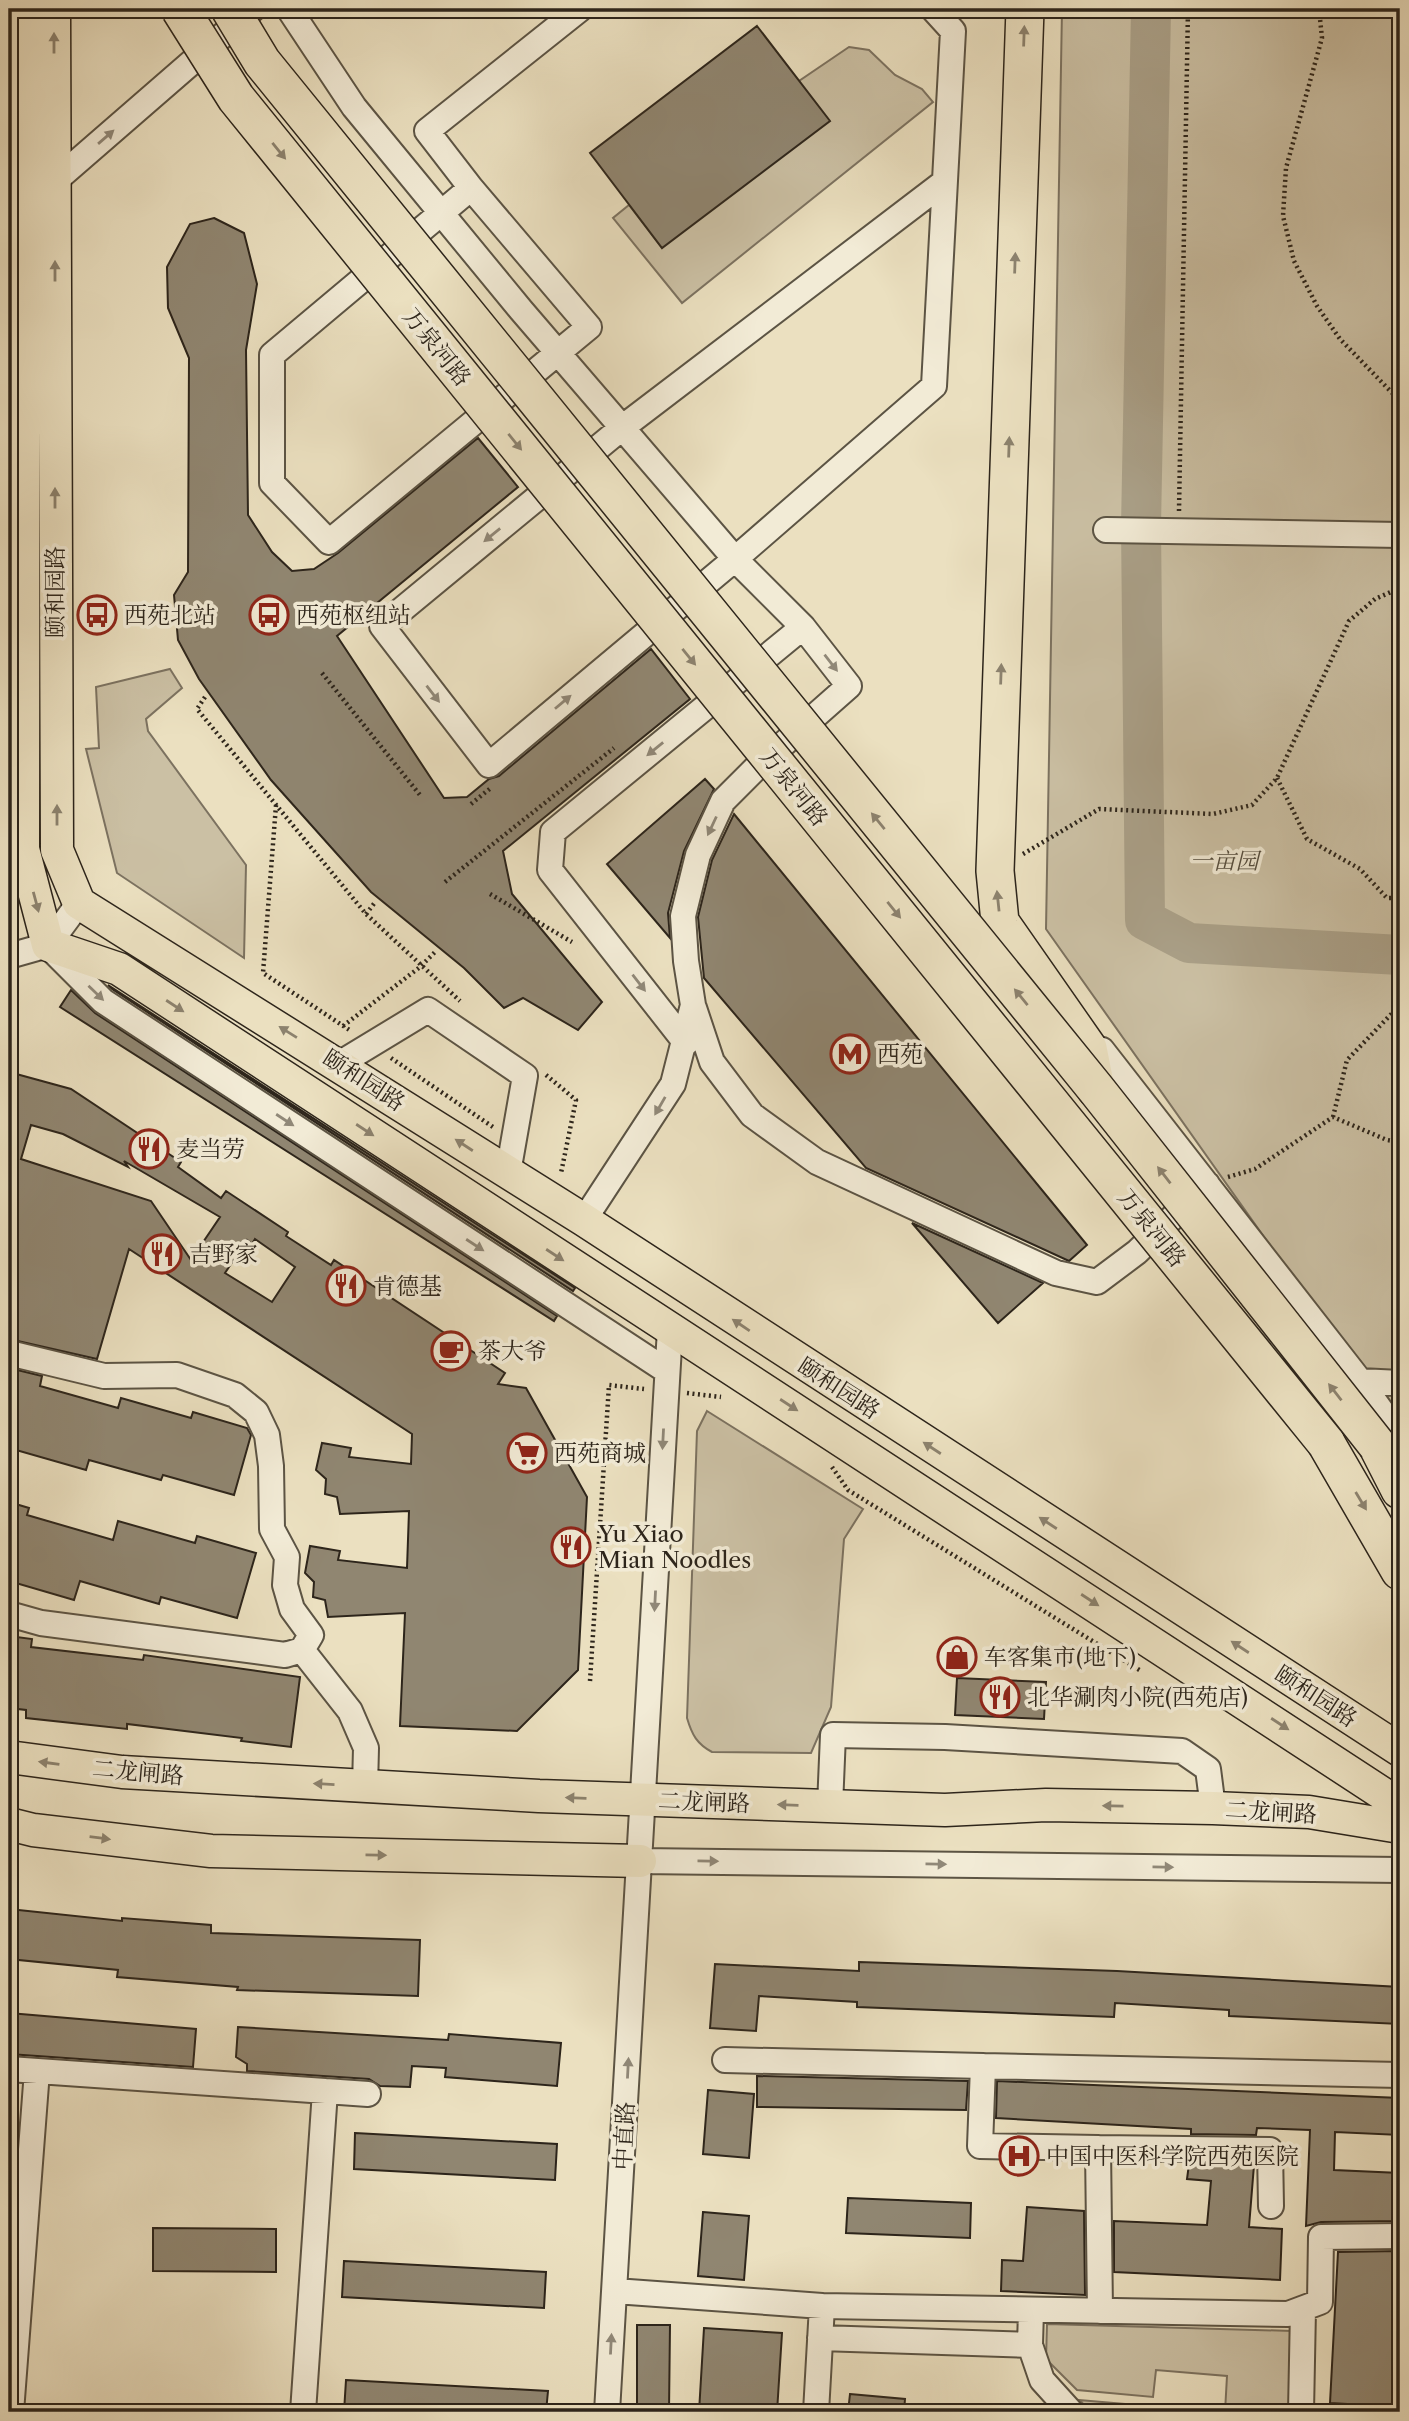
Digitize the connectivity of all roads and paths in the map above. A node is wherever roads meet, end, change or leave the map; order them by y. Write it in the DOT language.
graph roads {
  1 [pos="24,9"];
  2 [pos="54,9"];
  3 [pos="180,9"];
  4 [pos="230,9"];
  5 [pos="253,9"];
  6 [pos="289,9"];
  7 [pos="580,9"];
  8 [pos="933,9"];
  9 [pos="1025,9"];
  10 [pos="1188,9"];
  11 [pos="1320,9"];
  12 [pos="55,181"];
  13 [pos="943,183"];
  14 [pos="471,188"];
  15 [pos="441,213"];
  16 [pos="559,353"];
  17 [pos="1400,401"];
  18 [pos="623,427"];
  19 [pos="1105,530"];
  20 [pos="1179,530"];
  21 [pos="1400,535"];
  22 [pos="735,559"];
  23 [pos="1400,588"];
  24 [pos="803,627"];
  25 [pos="322,673"];
  26 [pos="205,696"];
  27 [pos="622,743"];
  28 [pos="1277,778"];
  29 [pos="420,795"];
  30 [pos="995,871"];
  31 [pos="445,883"];
  32 [pos="490,894"];
  33 [pos="1400,898"];
  34 [pos="376,901"];
  35 [pos="79,903"];
  36 [pos="366,914"];
  37 [pos="572,942"];
  38 [pos="48,945"];
  39 [pos="436,951"];
  40 [pos="9,956"];
  41 [pos="420,967"];
  42 [pos="693,1005"];
  43 [pos="1400,1005"];
  44 [pos="468,1008"];
  45 [pos="343,1026"];
  46 [pos="686,1043"];
  47 [pos="1102,1050"];
  48 [pos="339,1064"];
  49 [pos="537,1067"];
  50 [pos="1096,1089"];
  51 [pos="1333,1117"];
  52 [pos="1400,1142"];
  53 [pos="508,1173"];
  54 [pos="561,1173"];
  55 [pos="1207,1184"];
  56 [pos="584,1220"];
  57 [pos="670,1329"];
  58 [pos="9,1353"];
  59 [pos="667,1381"];
  60 [pos="1360,1381"];
  61 [pos="1400,1383"];
  62 [pos="721,1397"];
  63 [pos="1400,1437"];
  64 [pos="1400,1490"];
  65 [pos="1400,1571"];
  66 [pos="9,1614"];
  67 [pos="302,1650"];
  68 [pos="590,1681"];
  69 [pos="1400,1749"];
  70 [pos="9,1757"];
  71 [pos="365,1787"];
  72 [pos="644,1800"];
  73 [pos="1400,1805"];
  74 [pos="830,1806"];
  75 [pos="1213,1808"];
  76 [pos="9,1824"];
  77 [pos="1400,1827"];
  78 [pos="640,1861"];
  79 [pos="1400,1870"];
  80 [pos="725,2060"];
  81 [pos="983,2066"];
  82 [pos="9,2069"];
  83 [pos="37,2071"];
  84 [pos="1400,2075"];
  85 [pos="325,2091"];
  86 [pos="368,2094"];
  87 [pos="1098,2148"];
  88 [pos="1271,2206"];
  89 [pos="1400,2236"];
  90 [pos="615,2291"];
  91 [pos="822,2306"];
  92 [pos="1303,2309"];
  93 [pos="1031,2310"];
  94 [pos="1100,2311"];
  95 [pos="820,2338"];
  96 [pos="1030,2345"];
  97 [pos="11,2412"];
  98 [pos="303,2412"];
  99 [pos="607,2412"];
  100 [pos="816,2412"];
  101 [pos="1071,2412"];
  102 [pos="1301,2412"];
  1 -- 38 [label="main road, 颐和园路, one-way"];
  12 -- 2 [label="main road, 颐和园路, one-way"];
  3 -- 65 [label="highway, 万泉河路, one-way, bridge"];
  50 -- 4 [label="highway, 万泉河路, one-way, bridge"];
  12 -- 5 [label="street, one-way"];
  6 -- 15 [label="street"];
  7 -- 14 [label="street"];
  8 -- 13 [label="street"];
  30 -- 9 [label="highway, one-way"];
  10 -- 20 [label="path"];
  11 -- 17 [label="path"];
  35 -- 12 [label="main road, 颐和园路, one-way"];
  13 -- 18 [label="street"];
  13 -- 22 [label="street"];
  14 -- 15 [label="street"];
  14 -- 16 [label="street"];
  15 -- 16 [label="street"];
  15 -- 16 [label="street"];
  16 -- 18 [label="street"];
  18 -- 22 [label="street"];
  18 -- 22 [label="street, one-way"];
  19 -- 20 [label="street"];
  20 -- 21 [label="street"];
  22 -- 24 [label="street"];
  23 -- 28 [label="path"];
  24 -- 42 [label="street, one-way"];
  24 -- 46 [label="street, one-way"];
  25 -- 29 [label="path"];
  26 -- 36 [label="path"];
  27 -- 31 [label="path"];
  28 -- 30 [label="path"];
  28 -- 33 [label="path"];
  50 -- 30 [label="highway, one-way"];
  32 -- 37 [label="path"];
  34 -- 36 [label="path"];
  35 -- 38 [label="street"];
  48 -- 35 [label="main road, 颐和园路, one-way"];
  36 -- 41 [label="path"];
  38 -- 40 [label="street"];
  38 -- 57 [label="main road, 颐和园路, one-way"];
  38 -- 59 [label="street, 颐和园路, one-way"];
  39 -- 41 [label="path"];
  41 -- 44 [label="path"];
  41 -- 45 [label="path"];
  42 -- 46 [label="street"];
  42 -- 55 [label="street"];
  43 -- 51 [label="path"];
  46 -- 56 [label="street, one-way"];
  47 -- 55 [label="street"];
  53 -- 48 [label="main road, 颐和园路, one-way"];
  48 -- 53 [label="street"];
  49 -- 54 [label="path"];
  64 -- 50 [label="highway, 万泉河路, one-way, bridge"];
  51 -- 52 [label="path"];
  51 -- 55 [label="path"];
  53 -- 56 [label="main road, 颐和园路"];
  55 -- 60 [label="street"];
  69 -- 56 [label="main road, 颐和园路, one-way"];
  57 -- 59 [label="street"];
  57 -- 73 [label="main road, 颐和园路, one-way"];
  58 -- 67 [label="street"];
  59 -- 62 [label="path"];
  59 -- 68 [label="path"];
  59 -- 72 [label="street, one-way"];
  60 -- 61 [label="street"];
  60 -- 63 [label="street"];
  66 -- 67 [label="street"];
  67 -- 71 [label="street"];
  71 -- 70 [label="main road, 二龙闸路, one-way"];
  72 -- 71 [label="main road, 二龙闸路, one-way"];
  74 -- 72 [label="main road, 二龙闸路, one-way"];
  72 -- 78 [label="street, 中直路"];
  75 -- 74 [label="main road, 二龙闸路, one-way"];
  74 -- 75 [label="street"];
  75 -- 77 [label="main road, 二龙闸路"];
  76 -- 78 [label="main road, one-way"];
  78 -- 79 [label="street, one-way"];
  90 -- 78 [label="street, 中直路, one-way"];
  80 -- 81 [label="street"];
  81 -- 84 [label="street"];
  81 -- 87 [label="street"];
  82 -- 83 [label="street"];
  83 -- 85 [label="street"];
  83 -- 97 [label="street"];
  85 -- 86 [label="street"];
  85 -- 98 [label="street"];
  87 -- 88 [label="street"];
  87 -- 94 [label="street"];
  89 -- 92 [label="street"];
  90 -- 91 [label="street"];
  99 -- 90 [label="street, 中直路, one-way"];
  91 -- 93 [label="street"];
  91 -- 95 [label="street"];
  92 -- 94 [label="street"];
  92 -- 102 [label="street"];
  93 -- 94 [label="street"];
  93 -- 96 [label="street"];
  95 -- 96 [label="street"];
  95 -- 100 [label="street"];
  96 -- 101 [label="street"];
}
